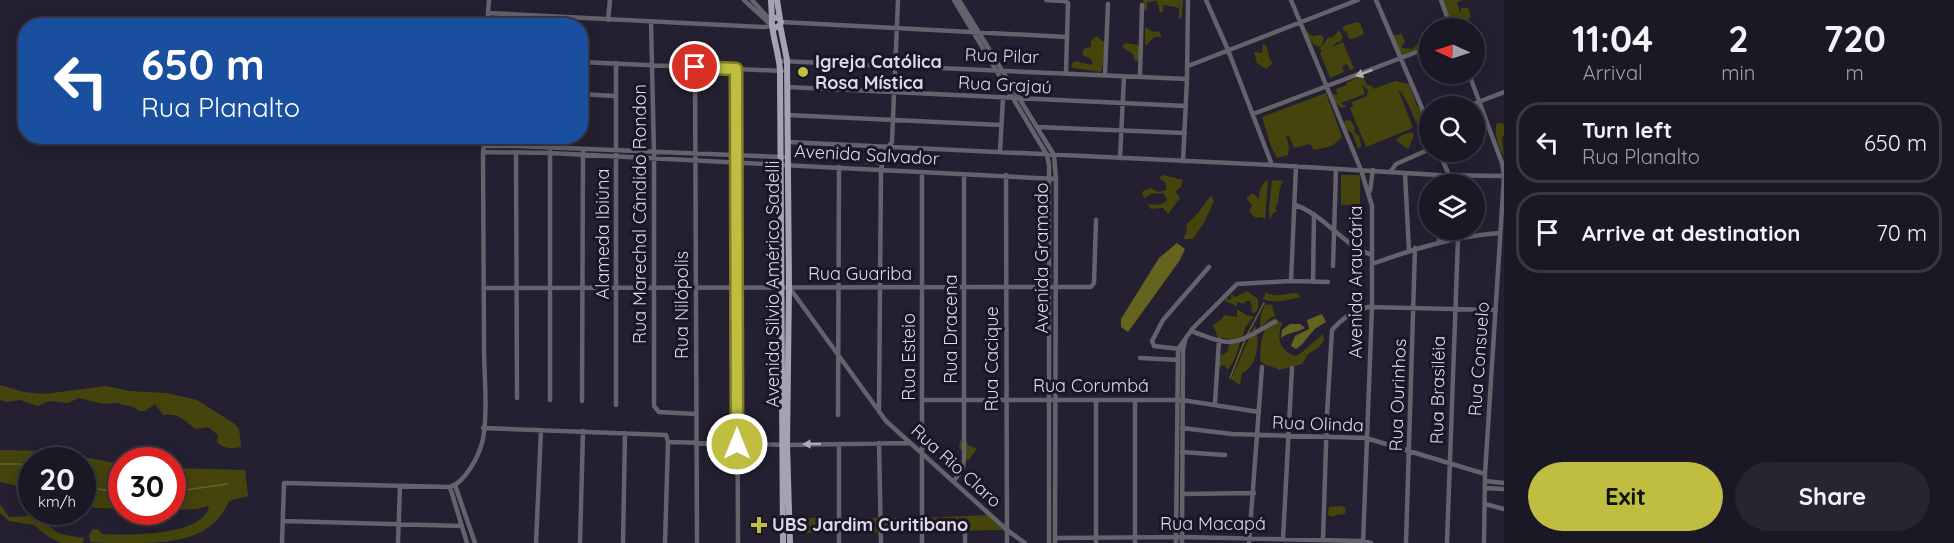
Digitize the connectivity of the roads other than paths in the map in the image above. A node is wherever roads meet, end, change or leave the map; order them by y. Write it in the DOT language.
graph roads {
  1 [pos="489,0"];
  2 [pos="610,0"];
  3 [pos="744,0"];
  4 [pos="752,0"];
  5 [pos="771,0"];
  6 [pos="777,0"];
  7 [pos="898,0"];
  8 [pos="954,0"];
  9 [pos="959,0"];
  10 [pos="1046,0"];
  11 [pos="1188,0"];
  12 [pos="1206,0"];
  13 [pos="1291,0"];
  14 [pos="1358,0"];
  15 [pos="1376,0"];
  16 [pos="1441,0"];
  17 [pos="1108,4"];
  18 [pos="1142,5"];
  19 [pos="488,13"];
  20 [pos="488,18"];
  21 [pos="574,18"];
  22 [pos="1447,18"];
  23 [pos="588,19"];
  24 [pos="608,20"];
  25 [pos="651,22"];
  26 [pos="780,22"];
  27 [pos="1300,22"];
  28 [pos="772,23"];
  29 [pos="897,29"];
  30 [pos="976,33"];
  31 [pos="1067,37"];
  32 [pos="1228,50"];
  33 [pos="1419,51"];
  34 [pos="1401,58"];
  35 [pos="783,60"];
  36 [pos="588,62"];
  37 [pos="616,63"];
  38 [pos="653,65"];
  39 [pos="896,65"];
  40 [pos="1188,66"];
  41 [pos="695,67"];
  42 [pos="736,69"];
  43 [pos="999,69"];
  44 [pos="784,71"];
  45 [pos="1066,72"];
  46 [pos="1105,74"];
  47 [pos="1124,75"];
  48 [pos="1140,76"];
  49 [pos="1188,79"];
  50 [pos="787,87"];
  51 [pos="1326,87"];
  52 [pos="894,92"];
  53 [pos="1504,92"];
  54 [pos="588,94"];
  55 [pos="615,96"];
  56 [pos="1003,98"];
  57 [pos="1012,99"];
  58 [pos="1019,99"];
  59 [pos="1419,100"];
  60 [pos="1485,100"];
  61 [pos="1123,103"];
  62 [pos="1186,106"];
  63 [pos="1253,114"];
  64 [pos="787,115"];
  65 [pos="1485,116"];
  66 [pos="892,119"];
  67 [pos="1001,125"];
  68 [pos="1037,127"];
  69 [pos="1122,131"];
  70 [pos="1185,133"];
  71 [pos="788,142"];
  72 [pos="516,146"];
  73 [pos="888,147"];
  74 [pos="550,149"];
  75 [pos="583,149"];
  76 [pos="617,151"];
  77 [pos="483,152"];
  78 [pos="516,152"];
  79 [pos="1000,152"];
  80 [pos="654,153"];
  81 [pos="695,154"];
  82 [pos="1419,154"];
  83 [pos="582,155"];
  84 [pos="736,155"];
  85 [pos="1047,155"];
  86 [pos="1054,155"];
  87 [pos="616,158"];
  88 [pos="1120,158"];
  89 [pos="654,159"];
  90 [pos="695,160"];
  91 [pos="784,160"];
  92 [pos="1183,161"];
  93 [pos="736,162"];
  94 [pos="1272,165"];
  95 [pos="1296,166"];
  96 [pos="839,167"];
  97 [pos="1336,169"];
  98 [pos="881,170"];
  99 [pos="1361,170"];
  100 [pos="1373,170"];
  101 [pos="1391,171"];
  102 [pos="922,172"];
  103 [pos="1405,173"];
  104 [pos="964,174"];
  105 [pos="1422,174"];
  106 [pos="1006,175"];
  107 [pos="1485,176"];
  108 [pos="1504,176"];
  109 [pos="1053,178"];
  110 [pos="1370,193"];
  111 [pos="1295,205"];
  112 [pos="1314,214"];
  113 [pos="1096,220"];
  114 [pos="1333,230"];
  115 [pos="1485,232"];
  116 [pos="1500,233"];
  117 [pos="1450,240"];
  118 [pos="1458,240"];
  119 [pos="1439,243"];
  120 [pos="1415,248"];
  121 [pos="1409,251"];
  122 [pos="1372,255"];
  123 [pos="1372,264"];
  124 [pos="1333,266"];
  125 [pos="1209,267"];
  126 [pos="1291,281"];
  127 [pos="1313,282"];
  128 [pos="1328,282"];
  129 [pos="517,287"];
  130 [pos="550,287"];
  131 [pos="582,287"];
  132 [pos="654,287"];
  133 [pos="696,287"];
  134 [pos="737,287"];
  135 [pos="780,287"];
  136 [pos="789,287"];
  137 [pos="840,287"];
  138 [pos="881,287"];
  139 [pos="964,287"];
  140 [pos="1006,287"];
  141 [pos="1053,287"];
  142 [pos="484,288"];
  143 [pos="616,288"];
  144 [pos="923,288"];
  145 [pos="1372,307"];
  146 [pos="1414,309"];
  147 [pos="1454,309"];
  148 [pos="1496,310"];
  149 [pos="1275,322"];
  150 [pos="1191,331"];
  151 [pos="1219,340"];
  152 [pos="1180,349"];
  153 [pos="839,357"];
  154 [pos="1140,358"];
  155 [pos="1178,360"];
  156 [pos="1262,367"];
  157 [pos="1292,368"];
  158 [pos="517,398"];
  159 [pos="550,400"];
  160 [pos="922,400"];
  161 [pos="1006,400"];
  162 [pos="1048,400"];
  163 [pos="1055,400"];
  164 [pos="1096,400"];
  165 [pos="1135,400"];
  166 [pos="1179,400"];
  167 [pos="582,401"];
  168 [pos="964,401"];
  169 [pos="1215,404"];
  170 [pos="616,405"];
  171 [pos="879,412"];
  172 [pos="1259,412"];
  173 [pos="696,414"];
  174 [pos="838,415"];
  175 [pos="483,428"];
  176 [pos="1182,428"];
  177 [pos="542,430"];
  178 [pos="583,431"];
  179 [pos="625,433"];
  180 [pos="1258,435"];
  181 [pos="1288,436"];
  182 [pos="1326,437"];
  183 [pos="1366,438"];
  184 [pos="668,442"];
  185 [pos="696,443"];
  186 [pos="879,443"];
  187 [pos="910,443"];
  188 [pos="737,444"];
  189 [pos="839,444"];
  190 [pos="784,445"];
  191 [pos="1410,450"];
  192 [pos="1182,452"];
  193 [pos="922,453"];
  194 [pos="1225,455"];
  195 [pos="1450,464"];
  196 [pos="1485,474"];
  197 [pos="954,481"];
  198 [pos="1485,482"];
  199 [pos="1504,483"];
  200 [pos="400,486"];
  201 [pos="453,486"];
  202 [pos="1485,488"];
  203 [pos="1504,489"];
  204 [pos="785,490"];
  205 [pos="1254,493"];
  206 [pos="1182,494"];
  207 [pos="1485,504"];
  208 [pos="1504,509"];
  209 [pos="283,521"];
  210 [pos="399,524"];
  211 [pos="462,526"];
  212 [pos="1007,530"];
  213 [pos="964,534"];
  214 [pos="1283,539"];
  215 [pos="1323,539"];
  216 [pos="1135,540"];
  217 [pos="1179,540"];
  218 [pos="1055,541"];
  219 [pos="1096,541"];
  220 [pos="1249,541"];
  221 [pos="1363,542"];
  222 [pos="282,543"];
  223 [pos="398,543"];
  224 [pos="467,543"];
  225 [pos="475,543"];
  226 [pos="536,543"];
  227 [pos="580,543"];
  228 [pos="623,543"];
  229 [pos="665,543"];
  230 [pos="697,543"];
  231 [pos="738,543"];
  232 [pos="783,543"];
  233 [pos="790,543"];
  234 [pos="839,543"];
  235 [pos="881,543"];
  236 [pos="922,543"];
  237 [pos="965,543"];
  238 [pos="1007,543"];
  239 [pos="1025,543"];
  240 [pos="1049,543"];
  241 [pos="1371,543"];
  242 [pos="1406,543"];
  243 [pos="1447,543"];
  244 [pos="1484,543"];
  1 -- 19 [label="street"];
  2 -- 24 [label="street"];
  3 -- 28 [label="street"];
  4 -- 28 [label="street"];
  5 -- 28 [label="main road, Avenida Silvio Américo Sadelli"];
  6 -- 26 [label="main road, Avenida Silvio Américo Sadelli"];
  7 -- 29 [label="street"];
  8 -- 30 [label="street, Avenida Gramado"];
  9 -- 30 [label="street, Avenida Gramado"];
  10 -- 31 [label="street"];
  11 -- 40 [label="street"];
  12 -- 32 [label="street"];
  13 -- 27 [label="street, Avenida Araucária"];
  14 -- 27 [label="street"];
  15 -- 34 [label="street"];
  16 -- 22 [label="street"];
  17 -- 46 [label="street"];
  18 -- 48 [label="street"];
  19 -- 20 [label="street"];
  19 -- 21 [label="street"];
  23 -- 24 [label="street"];
  24 -- 25 [label="street"];
  25 -- 28 [label="street"];
  25 -- 38 [label="street, Rua Marechal Cândido Rondon"];
  26 -- 28 [label="main road"];
  26 -- 29 [label="street"];
  26 -- 35 [label="main road, Avenida Silvio Américo Sadelli"];
  27 -- 32 [label="street"];
  27 -- 51 [label="street, Avenida Araucária"];
  28 -- 35 [label="main road, Avenida Silvio Américo Sadelli"];
  29 -- 30 [label="street"];
  29 -- 39 [label="street"];
  30 -- 31 [label="street"];
  30 -- 43 [label="street, Avenida Gramado"];
  31 -- 45 [label="street"];
  32 -- 40 [label="street"];
  32 -- 63 [label="street"];
  33 -- 34 [label="street"];
  34 -- 51 [label="street, one-way"];
  34 -- 59 [label="street"];
  35 -- 39 [label="street, Rua Pilar"];
  35 -- 44 [label="main road, Avenida Silvio Américo Sadelli"];
  36 -- 37 [label="street"];
  37 -- 38 [label="street"];
  37 -- 55 [label="street, Alameda Ibiúna"];
  38 -- 41 [label="street"];
  38 -- 80 [label="street, Rua Marechal Cândido Rondon"];
  39 -- 43 [label="street, Rua Pilar"];
  39 -- 52 [label="street"];
  40 -- 49 [label="street"];
  41 -- 42 [label="street"];
  41 -- 81 [label="street, Rua Nilópolis"];
  42 -- 44 [label="street"];
  42 -- 84 [label="street"];
  43 -- 45 [label="street, Rua Pilar"];
  43 -- 57 [label="street, Avenida Gramado"];
  43 -- 58 [label="street, Avenida Gramado"];
  44 -- 50 [label="main road, Avenida Silvio Américo Sadelli"];
  44 -- 91 [label="main road, Avenida Silvio Américo Sadelli"];
  45 -- 46 [label="street, Rua Pilar"];
  46 -- 47 [label="street, Rua Pilar"];
  47 -- 48 [label="street, Rua Pilar"];
  47 -- 61 [label="street"];
  48 -- 49 [label="street, Rua Pilar"];
  49 -- 62 [label="street"];
  50 -- 52 [label="street, Rua Grajaú"];
  50 -- 64 [label="main road, Avenida Silvio Américo Sadelli"];
  51 -- 63 [label="street"];
  51 -- 99 [label="street, Avenida Araucária"];
  52 -- 56 [label="street, Rua Grajaú"];
  52 -- 66 [label="street"];
  53 -- 60 [label="street"];
  54 -- 55 [label="street"];
  55 -- 76 [label="street, Alameda Ibiúna"];
  56 -- 57 [label="street, Rua Grajaú"];
  56 -- 67 [label="street"];
  57 -- 58 [label="street, Rua Grajaú"];
  57 -- 85 [label="street, Avenida Gramado"];
  58 -- 61 [label="street, Rua Grajaú"];
  58 -- 68 [label="street, Avenida Gramado"];
  61 -- 62 [label="street, Rua Grajaú"];
  61 -- 69 [label="street"];
  62 -- 70 [label="street"];
  63 -- 94 [label="street"];
  64 -- 66 [label="street"];
  64 -- 71 [label="main road, Avenida Silvio Américo Sadelli"];
  65 -- 108 [label="street, Rua Consuelo"];
  66 -- 67 [label="street"];
  66 -- 73 [label="street"];
  67 -- 79 [label="street"];
  68 -- 69 [label="street"];
  68 -- 86 [label="street, Avenida Gramado"];
  69 -- 70 [label="street"];
  69 -- 88 [label="street"];
  70 -- 92 [label="street"];
  71 -- 73 [label="street"];
  71 -- 91 [label="main road, Avenida Silvio Américo Sadelli"];
  72 -- 74 [label="street, Avenida Salvador"];
  72 -- 77 [label="street, Avenida Salvador"];
  72 -- 78 [label="street"];
  73 -- 79 [label="street"];
  73 -- 98 [label="street"];
  74 -- 75 [label="street, Avenida Salvador"];
  74 -- 78 [label="street, Avenida Salvador"];
  74 -- 83 [label="street, Avenida Salvador"];
  74 -- 130 [label="street"];
  75 -- 76 [label="street, Avenida Salvador"];
  75 -- 83 [label="street"];
  76 -- 80 [label="street, Avenida Salvador"];
  76 -- 87 [label="street, Alameda Ibiúna"];
  77 -- 78 [label="street, Avenida Salvador"];
  77 -- 142 [label="street"];
  78 -- 129 [label="street"];
  79 -- 85 [label="street"];
  80 -- 81 [label="street, Avenida Salvador"];
  80 -- 89 [label="street, Rua Marechal Cândido Rondon"];
  81 -- 84 [label="street, Avenida Salvador"];
  81 -- 90 [label="street, Rua Nilópolis"];
  82 -- 101 [label="street"];
  83 -- 87 [label="street, Avenida Salvador"];
  83 -- 131 [label="street"];
  84 -- 91 [label="street, Avenida Salvador"];
  84 -- 93 [label="street"];
  85 -- 86 [label="street"];
  85 -- 109 [label="street, Avenida Gramado"];
  86 -- 88 [label="street"];
  86 -- 109 [label="street, Avenida Gramado"];
  87 -- 89 [label="street, Avenida Salvador"];
  87 -- 143 [label="street, Alameda Ibiúna"];
  88 -- 92 [label="street"];
  89 -- 90 [label="street, Avenida Salvador"];
  89 -- 132 [label="street, Rua Marechal Cândido Rondon"];
  90 -- 93 [label="street, Avenida Salvador"];
  90 -- 133 [label="street, Rua Nilópolis"];
  91 -- 93 [label="street, Avenida Salvador"];
  91 -- 96 [label="street, Avenida Salvador"];
  91 -- 135 [label="main road, Avenida Silvio Américo Sadelli"];
  91 -- 136 [label="main road, Avenida Silvio Américo Sadelli"];
  92 -- 94 [label="street"];
  93 -- 134 [label="street"];
  94 -- 95 [label="street"];
  95 -- 97 [label="street"];
  95 -- 111 [label="street"];
  96 -- 98 [label="street, Avenida Salvador"];
  96 -- 137 [label="street"];
  97 -- 99 [label="street"];
  97 -- 114 [label="street"];
  98 -- 102 [label="street, Avenida Salvador"];
  98 -- 138 [label="street"];
  99 -- 100 [label="street"];
  99 -- 110 [label="street, Avenida Araucária"];
  100 -- 101 [label="street"];
  100 -- 110 [label="street"];
  101 -- 103 [label="street"];
  102 -- 104 [label="street, Avenida Salvador"];
  102 -- 144 [label="street, Rua Esteio"];
  103 -- 105 [label="street"];
  103 -- 121 [label="street"];
  104 -- 106 [label="street, Avenida Salvador"];
  104 -- 139 [label="street, Rua Dracena"];
  106 -- 109 [label="street, Avenida Salvador"];
  106 -- 140 [label="street, Rua Cacique"];
  107 -- 108 [label="street"];
  108 -- 116 [label="street, Rua Consuelo"];
  109 -- 141 [label="street, Avenida Gramado"];
  110 -- 122 [label="street, Avenida Araucária"];
  111 -- 112 [label="street"];
  111 -- 126 [label="street"];
  112 -- 114 [label="street"];
  112 -- 127 [label="street"];
  113 -- 141 [label="street, Rua Guariba"];
  114 -- 122 [label="street"];
  114 -- 124 [label="street"];
  115 -- 116 [label="street"];
  116 -- 148 [label="street, Rua Consuelo"];
  117 -- 119 [label="street"];
  118 -- 147 [label="street, Rua Brasiléia"];
  119 -- 120 [label="street"];
  120 -- 121 [label="street"];
  120 -- 146 [label="street, Rua Ourinhos"];
  121 -- 123 [label="street"];
  122 -- 123 [label="street, Avenida Araucária"];
  123 -- 145 [label="street, Avenida Araucária"];
  125 -- 152 [label="street"];
  126 -- 127 [label="street"];
  126 -- 150 [label="street"];
  127 -- 128 [label="street"];
  129 -- 130 [label="street, Rua Guariba"];
  129 -- 142 [label="street, Rua Guariba"];
  129 -- 158 [label="street"];
  130 -- 131 [label="street, Rua Guariba"];
  130 -- 159 [label="street"];
  131 -- 143 [label="street, Rua Guariba"];
  131 -- 167 [label="street"];
  132 -- 133 [label="street, Rua Guariba"];
  132 -- 143 [label="street, Rua Guariba"];
  132 -- 173 [label="street, Rua Marechal Cândido Rondon"];
  133 -- 134 [label="street, Rua Guariba"];
  133 -- 173 [label="street, Rua Nilópolis"];
  134 -- 135 [label="street, Rua Guariba"];
  134 -- 188 [label="street"];
  135 -- 136 [label="street, Rua Guariba"];
  135 -- 190 [label="main road, Avenida Silvio Américo Sadelli"];
  136 -- 137 [label="street, Rua Guariba"];
  136 -- 153 [label="street, Rua Rio Claro"];
  136 -- 190 [label="main road, Avenida Silvio Américo Sadelli"];
  137 -- 138 [label="street, Rua Guariba"];
  137 -- 153 [label="street"];
  138 -- 144 [label="street, Rua Guariba"];
  138 -- 171 [label="street"];
  139 -- 140 [label="street, Rua Guariba"];
  139 -- 144 [label="street, Rua Guariba"];
  139 -- 168 [label="street, Rua Dracena"];
  140 -- 141 [label="street, Rua Guariba"];
  140 -- 161 [label="street, Rua Cacique"];
  141 -- 162 [label="street, Avenida Gramado"];
  141 -- 163 [label="street, Avenida Gramado"];
  142 -- 175 [label="street"];
  143 -- 170 [label="street, Alameda Ibiúna"];
  144 -- 160 [label="street, Rua Esteio"];
  145 -- 146 [label="street"];
  145 -- 182 [label="street"];
  145 -- 183 [label="street, Avenida Araucária"];
  146 -- 147 [label="street"];
  146 -- 191 [label="street, Rua Ourinhos"];
  147 -- 148 [label="street"];
  147 -- 195 [label="street, Rua Brasiléia"];
  148 -- 196 [label="street, Rua Consuelo"];
  149 -- 151 [label="street"];
  150 -- 151 [label="street"];
  150 -- 152 [label="street"];
  151 -- 169 [label="street"];
  152 -- 155 [label="street"];
  152 -- 166 [label="street"];
  153 -- 171 [label="street, Rua Rio Claro"];
  153 -- 174 [label="street"];
  154 -- 155 [label="street"];
  155 -- 166 [label="street"];
  156 -- 172 [label="street"];
  157 -- 181 [label="street"];
  160 -- 168 [label="street, Rua Corumbá"];
  160 -- 193 [label="street, Rua Esteio"];
  161 -- 162 [label="street, Rua Corumbá"];
  161 -- 168 [label="street, Rua Corumbá"];
  161 -- 212 [label="street, Rua Cacique"];
  162 -- 163 [label="street, Rua Corumbá"];
  162 -- 240 [label="street, Avenida Gramado"];
  163 -- 164 [label="street, Rua Corumbá"];
  163 -- 218 [label="street, Avenida Gramado"];
  164 -- 165 [label="street, Rua Corumbá"];
  164 -- 219 [label="street"];
  165 -- 166 [label="street, Rua Corumbá"];
  165 -- 216 [label="street"];
  166 -- 169 [label="street, Rua Corumbá"];
  166 -- 176 [label="street"];
  166 -- 217 [label="street"];
  168 -- 197 [label="street, Rua Dracena"];
  169 -- 172 [label="street, Rua Corumbá"];
  171 -- 187 [label="street, Rua Rio Claro"];
  172 -- 180 [label="street"];
  173 -- 185 [label="street, Rua Nilópolis"];
  175 -- 177 [label="street"];
  175 -- 201 [label="street"];
  176 -- 180 [label="street, Rua Olinda"];
  176 -- 192 [label="street"];
  177 -- 178 [label="street"];
  177 -- 226 [label="street"];
  178 -- 179 [label="street"];
  178 -- 227 [label="street"];
  179 -- 184 [label="street"];
  179 -- 228 [label="street"];
  180 -- 181 [label="street, Rua Olinda"];
  180 -- 205 [label="street"];
  181 -- 182 [label="street, Rua Olinda"];
  181 -- 214 [label="street"];
  182 -- 183 [label="street, Rua Olinda"];
  182 -- 215 [label="street"];
  183 -- 191 [label="street, Rua Olinda"];
  183 -- 221 [label="street, Avenida Araucária"];
  184 -- 185 [label="street"];
  184 -- 229 [label="street"];
  185 -- 188 [label="street"];
  185 -- 230 [label="street, Rua Nilópolis"];
  186 -- 187 [label="street"];
  186 -- 189 [label="street"];
  186 -- 235 [label="street"];
  187 -- 193 [label="street, Rua Rio Claro"];
  188 -- 190 [label="street"];
  188 -- 231 [label="street"];
  189 -- 190 [label="street, one-way"];
  189 -- 234 [label="street"];
  190 -- 204 [label="main road, Avenida Silvio Américo Sadelli"];
  191 -- 195 [label="street, Rua Olinda"];
  191 -- 242 [label="street, Rua Ourinhos"];
  192 -- 194 [label="street"];
  192 -- 206 [label="street"];
  193 -- 197 [label="street, Rua Rio Claro"];
  193 -- 236 [label="street, Rua Esteio"];
  195 -- 196 [label="street, Rua Olinda"];
  195 -- 243 [label="street, Rua Brasiléia"];
  196 -- 198 [label="street, Rua Consuelo"];
  197 -- 212 [label="street, Rua Rio Claro"];
  198 -- 199 [label="street"];
  198 -- 202 [label="street, Rua Consuelo"];
  200 -- 201 [label="street"];
  200 -- 209 [label="street"];
  200 -- 210 [label="street"];
  201 -- 211 [label="street"];
  201 -- 225 [label="street"];
  202 -- 203 [label="street"];
  202 -- 207 [label="street, Rua Consuelo"];
  204 -- 232 [label="main road, Avenida Silvio Américo Sadelli"];
  204 -- 233 [label="main road, Avenida Silvio Américo Sadelli"];
  205 -- 206 [label="street"];
  205 -- 220 [label="street"];
  206 -- 217 [label="street"];
  207 -- 208 [label="street"];
  207 -- 244 [label="street, Rua Consuelo"];
  209 -- 210 [label="street"];
  209 -- 222 [label="street"];
  210 -- 211 [label="street"];
  210 -- 223 [label="street"];
  211 -- 224 [label="street"];
  212 -- 238 [label="street, Rua Cacique"];
  212 -- 239 [label="street, Rua Rio Claro"];
  213 -- 237 [label="street"];
  214 -- 215 [label="street, Rua Macapá"];
  214 -- 220 [label="street, Rua Macapá"];
  215 -- 221 [label="street, Rua Macapá"];
  216 -- 217 [label="street, Rua Macapá"];
  216 -- 219 [label="street, Rua Macapá"];
  217 -- 220 [label="street, Rua Macapá"];
  218 -- 219 [label="street, Rua Macapá"];
  221 -- 241 [label="street, Rua Macapá"];
}
